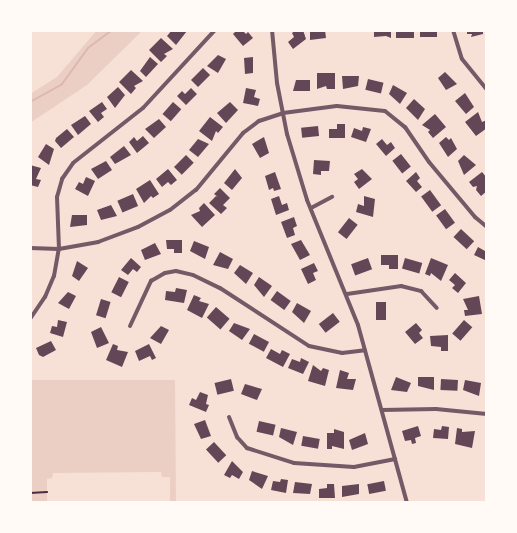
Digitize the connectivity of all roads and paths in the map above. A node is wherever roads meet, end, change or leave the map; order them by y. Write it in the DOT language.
graph roads {
  1 [pos="215,30"];
  2 [pos="273,30"];
  3 [pos="453,30"];
  4 [pos="487,90"];
  5 [pos="283,113"];
  6 [pos="332,197"];
  7 [pos="311,208"];
  8 [pos="487,227"];
  9 [pos="30,248"];
  10 [pos="59,249"];
  11 [pos="347,294"];
  12 [pos="437,308"];
  13 [pos="30,319"];
  14 [pos="130,326"];
  15 [pos="365,350"];
  16 [pos="382,410"];
  17 [pos="487,414"];
  18 [pos="230,417"];
  19 [pos="395,459"];
  20 [pos="47,492"];
  21 [pos="30,493"];
  22 [pos="240,503"];
  23 [pos="244,503"];
  24 [pos="407,503"];
  1 -- 10 [label="street"];
  2 -- 5 [label="street"];
  3 -- 4 [label="street"];
  5 -- 7 [label="street"];
  5 -- 8 [label="street"];
  5 -- 10 [label="street"];
  6 -- 7 [label="street"];
  7 -- 11 [label="street"];
  9 -- 10 [label="street"];
  10 -- 13 [label="street"];
  11 -- 12 [label="street"];
  11 -- 15 [label="street"];
  14 -- 15 [label="street"];
  15 -- 16 [label="street"];
  16 -- 17 [label="street"];
  16 -- 19 [label="street"];
  18 -- 19 [label="street"];
  19 -- 24 [label="street"];
  20 -- 21 [label="path"];
  22 -- 23 [label="path"];
}
